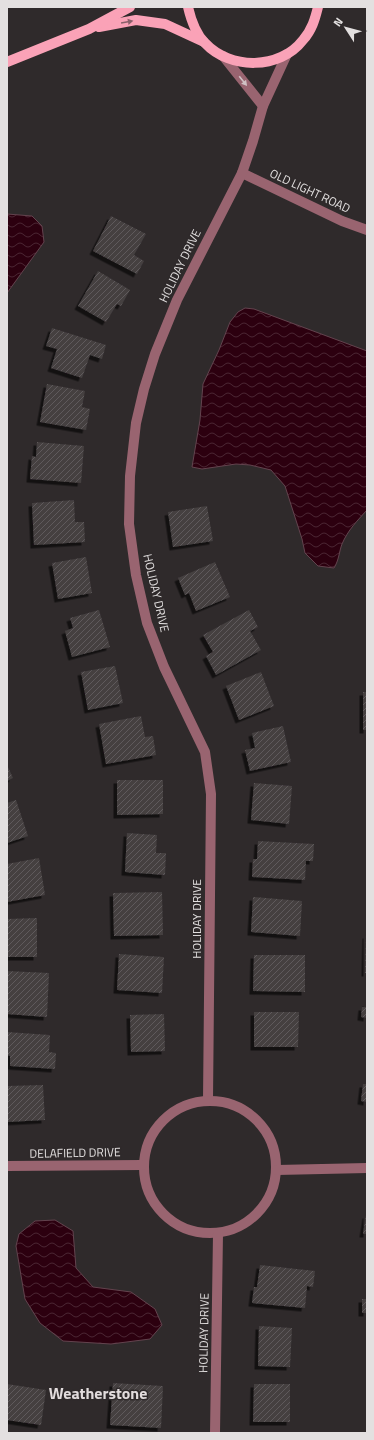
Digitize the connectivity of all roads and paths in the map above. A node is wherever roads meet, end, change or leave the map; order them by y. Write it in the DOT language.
graph roads {
  1 [pos="130,7"];
  2 [pos="188,7"];
  3 [pos="318,7"];
  4 [pos="89,29"];
  5 [pos="205,43"];
  6 [pos="287,54"];
  7 [pos="223,56"];
  8 [pos="7,62"];
  9 [pos="263,106"];
  10 [pos="242,173"];
  11 [pos="367,230"];
  12 [pos="208,1100"];
  13 [pos="142,1165"];
  14 [pos="7,1166"];
  15 [pos="367,1168"];
  16 [pos="277,1170"];
  17 [pos="218,1234"];
  18 [pos="215,1433"];
  1 -- 4 [label="main road"];
  2 -- 5 [label="main road"];
  3 -- 6 [label="main road"];
  4 -- 5 [label="main road, one-way"];
  4 -- 8 [label="main road"];
  5 -- 7 [label="main road"];
  6 -- 7 [label="main road"];
  6 -- 9 [label="street, HOLIDAY DRIVE"];
  7 -- 9 [label="street, one-way"];
  9 -- 10 [label="street, HOLIDAY DRIVE"];
  10 -- 11 [label="street, OLD LIGHT ROAD"];
  10 -- 12 [label="street, HOLIDAY DRIVE"];
  12 -- 13 [label="street"];
  12 -- 16 [label="street"];
  13 -- 14 [label="street, DELAFIELD DRIVE"];
  13 -- 17 [label="street"];
  15 -- 16 [label="street"];
  16 -- 17 [label="street"];
  17 -- 18 [label="street, HOLIDAY DRIVE"];
}
